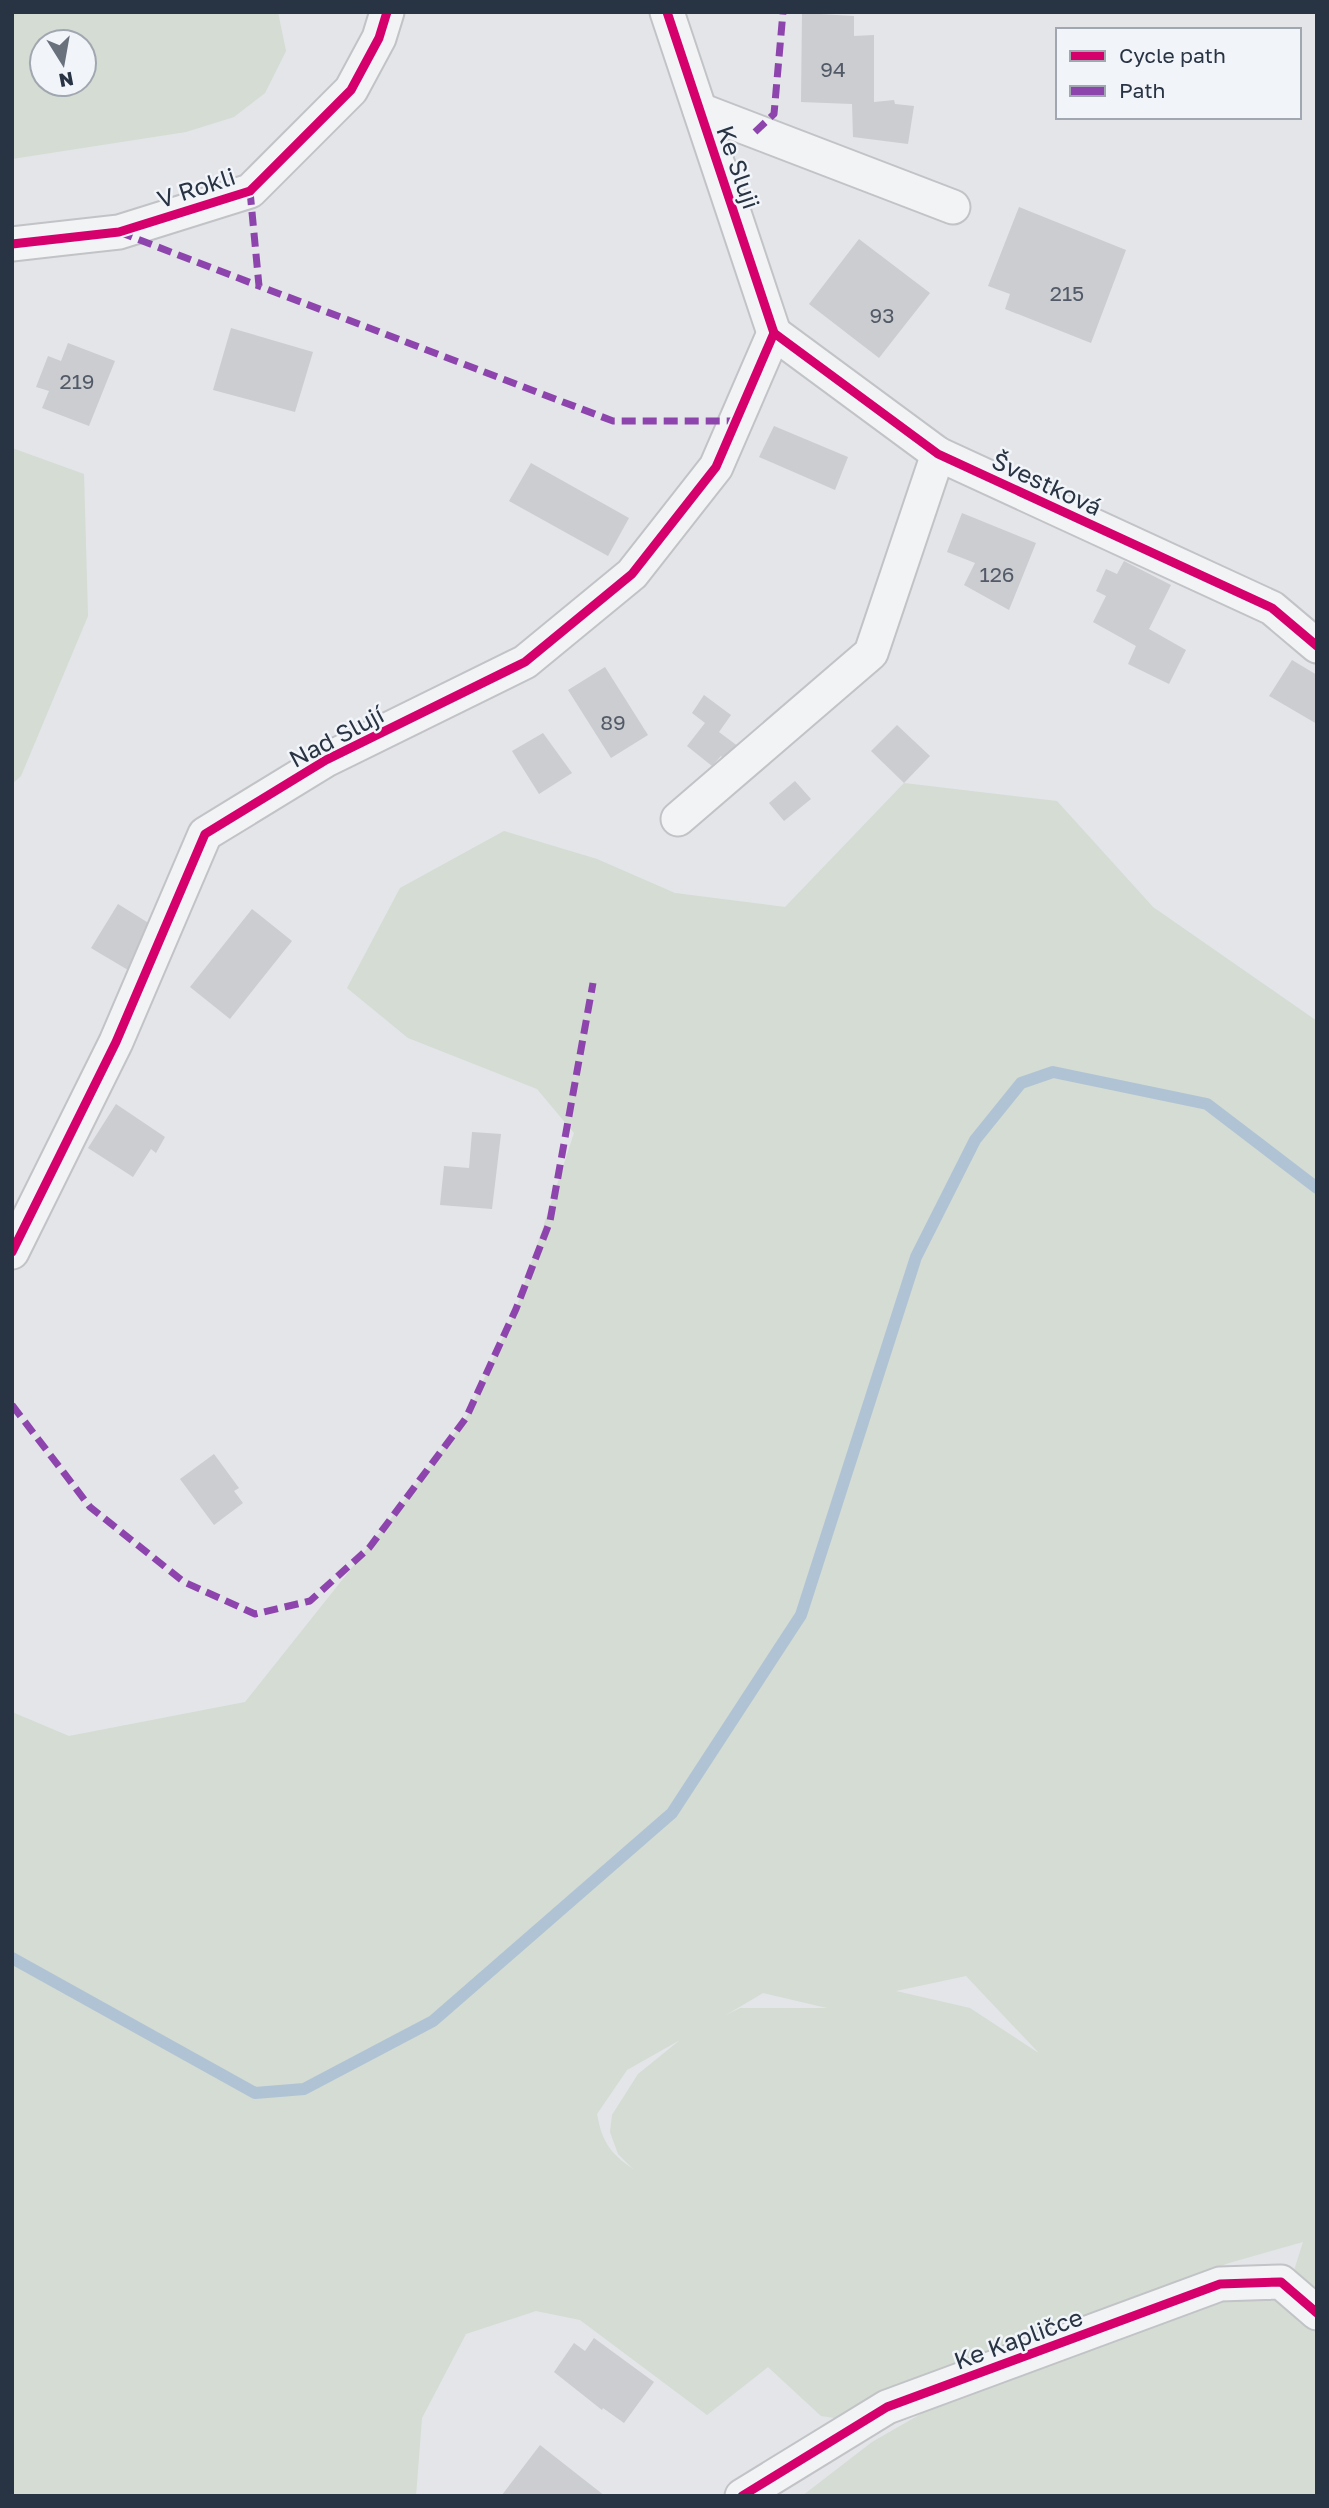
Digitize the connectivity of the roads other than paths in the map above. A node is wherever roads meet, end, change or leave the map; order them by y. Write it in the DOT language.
graph roads {
  1 [pos="387,12"];
  2 [pos="667,12"];
  3 [pos="700,110"];
  4 [pos="953,207"];
  5 [pos="12,244"];
  6 [pos="774,333"];
  7 [pos="938,454"];
  8 [pos="1317,646"];
  9 [pos="678,819"];
  10 [pos="12,1252"];
  11 [pos="1317,2313"];
  12 [pos="742,2496"];
  1 -- 5 [label="street, V Rokli"];
  2 -- 3 [label="street, Ke Sluji"];
  3 -- 4 [label="street, Ke Sluji"];
  3 -- 6 [label="street, Ke Sluji"];
  6 -- 7 [label="street, Švestková"];
  6 -- 10 [label="street, Nad Slují"];
  7 -- 8 [label="street, Švestková"];
  7 -- 9 [label="street"];
  11 -- 12 [label="street, Ke Kapličce"];
}
